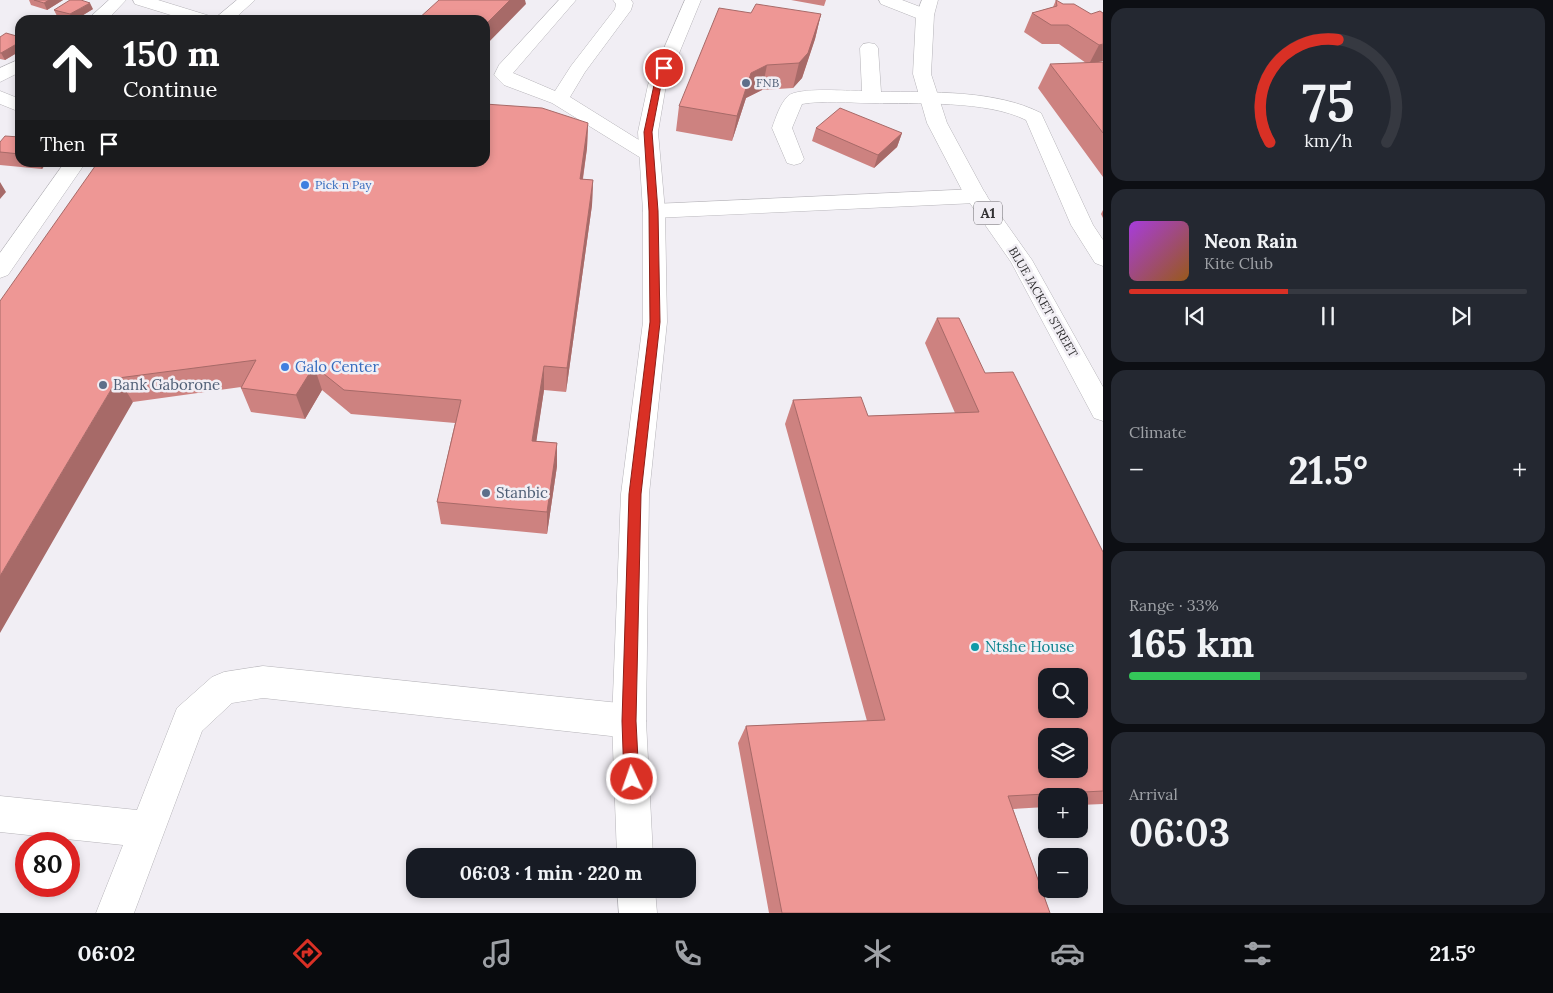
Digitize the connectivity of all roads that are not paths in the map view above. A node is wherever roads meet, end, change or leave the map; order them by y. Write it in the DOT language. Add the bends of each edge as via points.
graph roads {
  1 [pos="118,0"];
  2 [pos="141,0"];
  3 [pos="247,0"];
  4 [pos="568,0"];
  5 [pos="621,0"];
  6 [pos="693,0"];
  7 [pos="887,0"];
  8 [pos="927,7"];
  9 [pos="102,15"];
  10 [pos="188,15"];
  11 [pos="228,15"];
  12 [pos="869,48"];
  13 [pos="15,67"];
  14 [pos="0,76"];
  15 [pos="0,97"];
  16 [pos="559,98"];
  17 [pos="872,98"];
  18 [pos="930,99"];
  19 [pos="15,104"];
  20 [pos="648,154"];
  21 [pos="794,159"];
  22 [pos="72,167"];
  23 [pos="976,196"];
  24 [pos="654,211"];
  25 [pos="1103,258"];
  26 [pos="0,270"];
  27 [pos="1103,411"];
  28 [pos="629,721"];
  29 [pos="0,814"];
  30 [pos="148,829"];
  31 [pos="635,848"];
  32 [pos="637,898"];
  33 [pos="115,913"];
  34 [pos="638,913"];
  1 -- 9 [label="main road"];
  2 -- 10 [label="main road"];
  3 -- 11 [label="main road"];
  4 -- 16 [label="main road" via="505,69 504,75 511,81"];
  5 -- 16 [label="main road" via="625,3 623,10"];
  6 -- 20 [label="main road" via="658,85 648,132"];
  7 -- 8 [label="main road"];
  8 -- 18 [label="main road, BLUE JACKET STREET / A1" via="922,74"];
  12 -- 17 [label="main road"];
  13 -- 14 [label="main road"];
  15 -- 19 [label="main road"];
  16 -- 20 [label="main road"];
  17 -- 18 [label="main road"];
  17 -- 21 [label="main road" via="796,99 782,128"];
  18 -- 23 [label="main road, BLUE JACKET STREET / A1" via="938,123"];
  18 -- 25 [label="main road" via="1006,106 1030,113 1082,225"];
  20 -- 24 [label="main road"];
  22 -- 26 [label="main road"];
  23 -- 24 [label="main road"];
  23 -- 27 [label="main road, BLUE JACKET STREET / A1" via="1021,260"];
  24 -- 28 [label="main road" via="655,322 635,494"];
  28 -- 30 [label="main road" via="264,682 224,688 189,720"];
  28 -- 31 [label="main road"];
  29 -- 30 [label="main road"];
  30 -- 33 [label="main road"];
  32 -- 34 [label="main road"];
}
